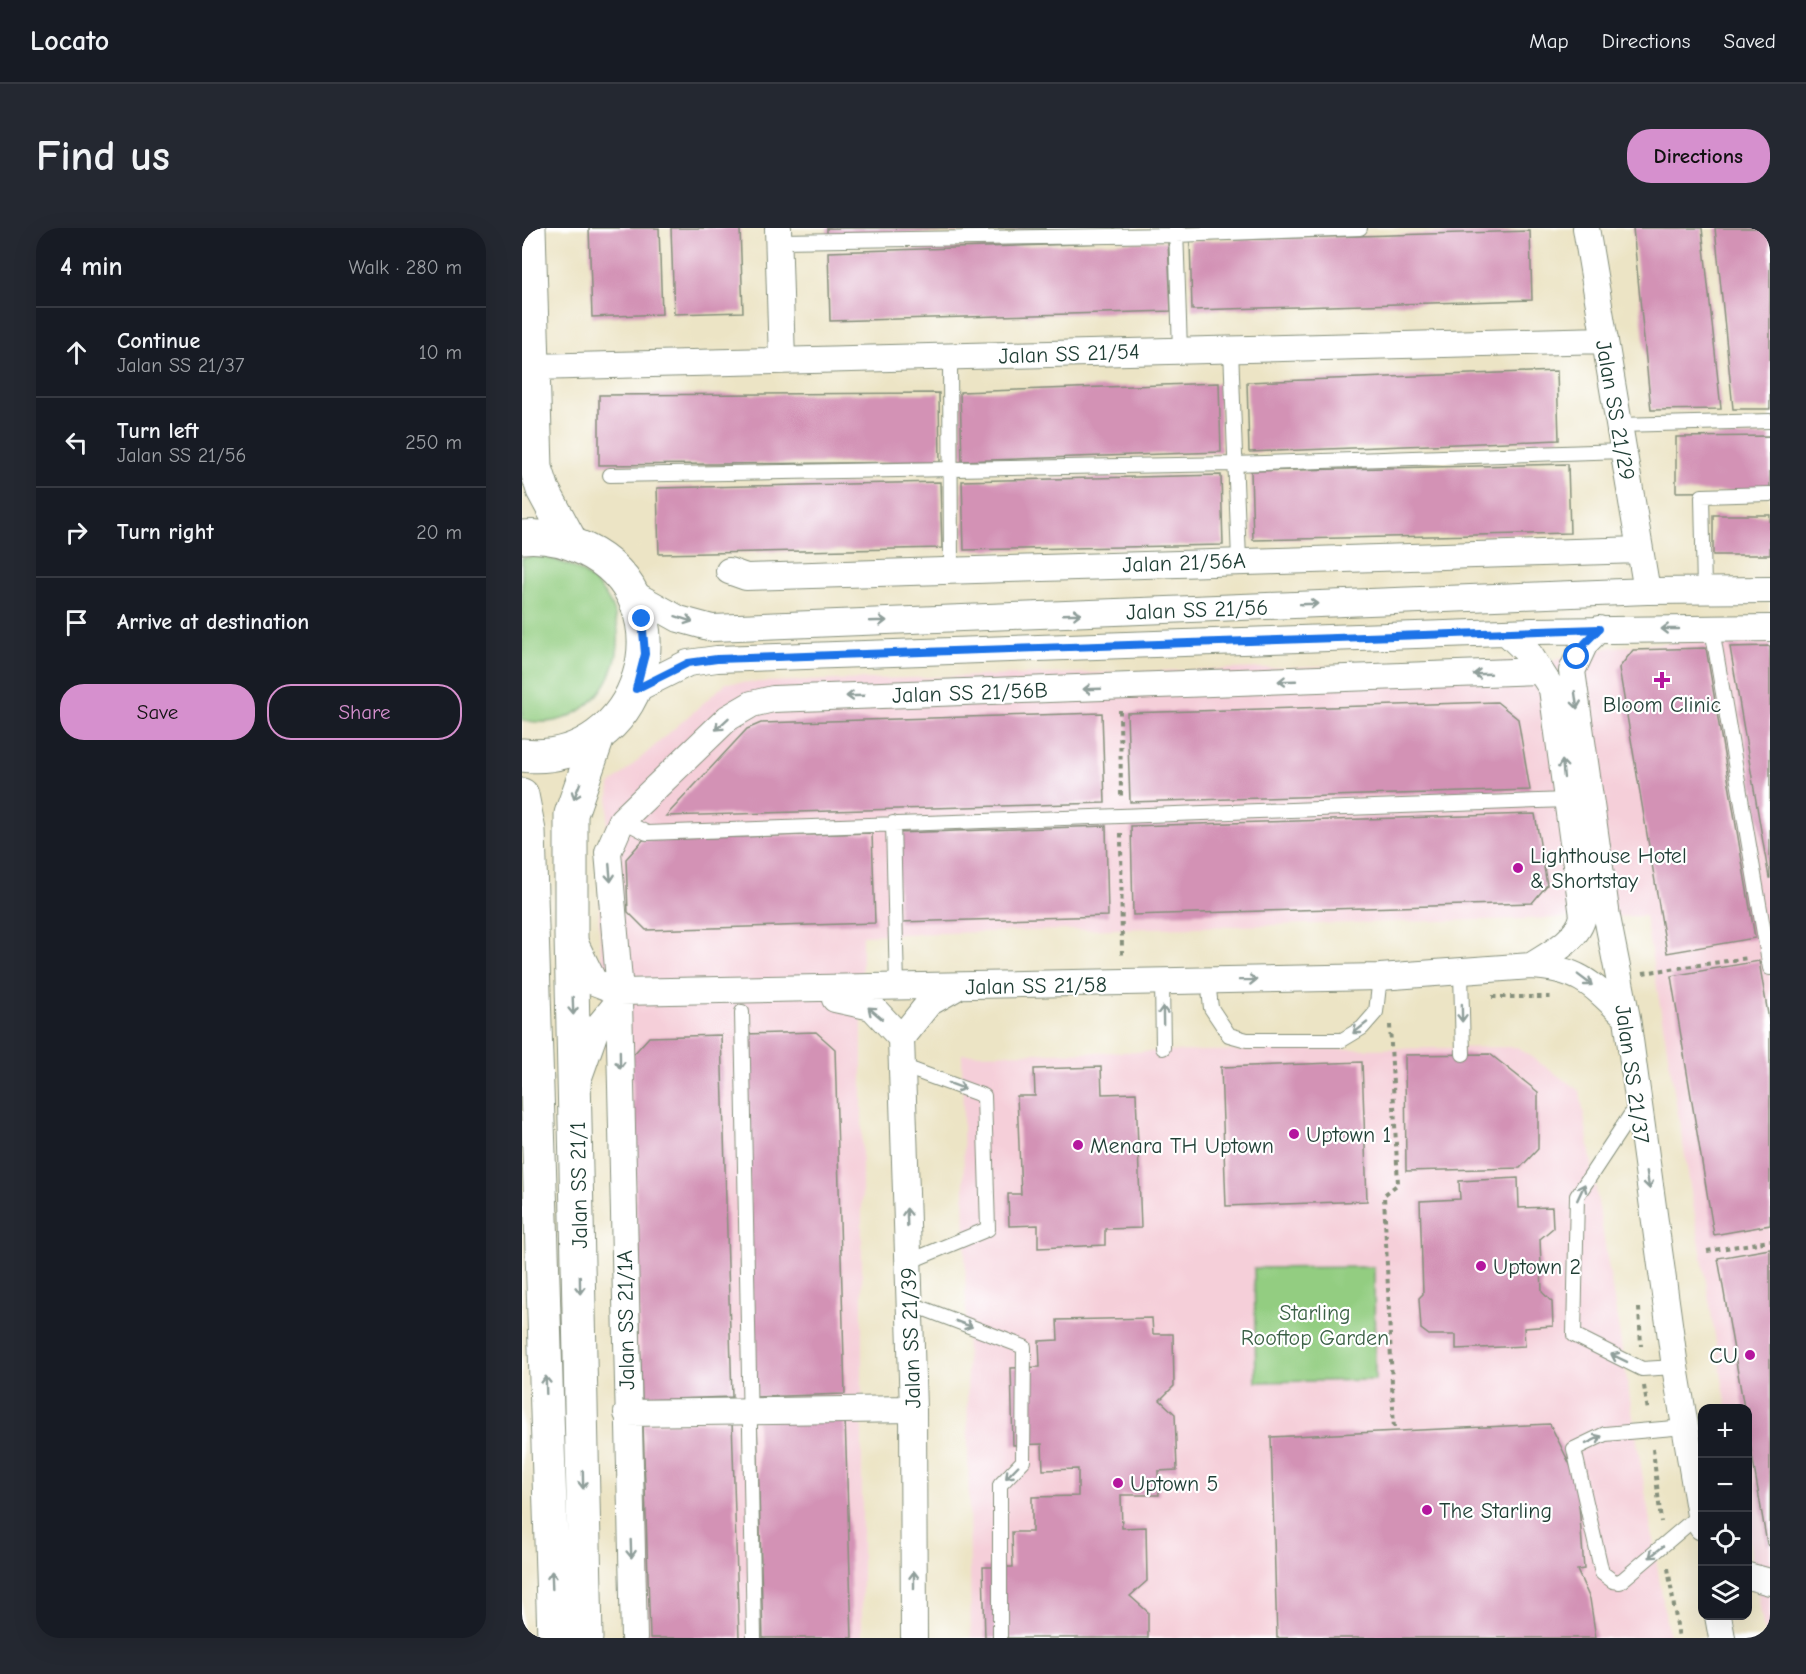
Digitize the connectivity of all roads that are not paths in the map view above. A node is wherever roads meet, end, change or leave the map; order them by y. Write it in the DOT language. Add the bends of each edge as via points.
graph roads {
  1 [pos="529,228"];
  2 [pos="1360,228"];
  3 [pos="1586,228"];
  4 [pos="1176,232"];
  5 [pos="778,235"];
  6 [pos="1605,340"];
  7 [pos="1231,349"];
  8 [pos="1180,350"];
  9 [pos="950,356"];
  10 [pos="782,361"];
  11 [pos="532,367"];
  12 [pos="1770,421"];
  13 [pos="1619,425"];
  14 [pos="1623,451"];
  15 [pos="1234,464"];
  16 [pos="536,468"];
  17 [pos="950,468"];
  18 [pos="610,475"];
  19 [pos="1770,494"];
  20 [pos="522,502"];
  21 [pos="522,537"];
  22 [pos="571,542"];
  23 [pos="1640,550"];
  24 [pos="1239,560"];
  25 [pos="951,569"];
  26 [pos="729,571"];
  27 [pos="1704,590"];
  28 [pos="1770,590"];
  29 [pos="1647,591"];
  30 [pos="632,593"];
  31 [pos="1770,628"];
  32 [pos="1599,629"];
  33 [pos="1712,629"];
  34 [pos="1506,632"];
  35 [pos="1540,671"];
  36 [pos="636,689"];
  37 [pos="598,737"];
  38 [pos="522,755"];
  39 [pos="522,795"];
  40 [pos="1566,800"];
  41 [pos="622,820"];
  42 [pos="893,823"];
  43 [pos="571,935"];
  44 [pos="1769,962"];
  45 [pos="1531,966"];
  46 [pos="1461,972"];
  47 [pos="1380,977"];
  48 [pos="1208,981"];
  49 [pos="1162,982"];
  50 [pos="897,987"];
  51 [pos="959,987"];
  52 [pos="619,997"];
  53 [pos="742,1012"];
  54 [pos="1627,1018"];
  55 [pos="901,1038"];
  56 [pos="1163,1048"];
  57 [pos="1463,1054"];
  58 [pos="902,1066"];
  59 [pos="576,1084"];
  60 [pos="1638,1104"];
  61 [pos="908,1262"];
  62 [pos="909,1303"];
  63 [pos="1675,1367"];
  64 [pos="913,1409"];
  65 [pos="749,1412"];
  66 [pos="627,1413"];
  67 [pos="1685,1427"];
  68 [pos="1699,1512"];
  69 [pos="1698,1523"];
  70 [pos="1752,1577"];
  71 [pos="1770,1582"];
  72 [pos="1719,1620"];
  73 [pos="554,1638"];
  74 [pos="586,1638"];
  75 [pos="634,1638"];
  76 [pos="754,1638"];
  77 [pos="914,1638"];
  78 [pos="1000,1638"];
  79 [pos="1722,1638"];
  1 -- 11 [label="street"];
  2 -- 4 [label="lane"];
  3 -- 6 [label="street, Jalan SS 21/29"];
  4 -- 5 [label="lane"];
  4 -- 8 [label="lane"];
  5 -- 10 [label="street"];
  6 -- 7 [label="street, Jalan SS 21/54"];
  6 -- 13 [label="street, Jalan SS 21/29"];
  7 -- 8 [label="street, Jalan SS 21/54"];
  7 -- 15 [label="lane"];
  8 -- 9 [label="street, Jalan SS 21/54"];
  9 -- 10 [label="street, Jalan SS 21/54"];
  9 -- 17 [label="lane"];
  10 -- 11 [label="street, Jalan SS 21/54"];
  11 -- 16 [label="street"];
  12 -- 13 [label="lane"];
  13 -- 14 [label="street, Jalan SS 21/29"];
  14 -- 15 [label="lane"];
  14 -- 23 [label="street, Jalan SS 21/29"];
  15 -- 17 [label="lane"];
  15 -- 24 [label="lane"];
  16 -- 20 [label="street"];
  16 -- 22 [label="street" via="543,490"];
  17 -- 18 [label="lane"];
  17 -- 25 [label="lane"];
  19 -- 27 [label="lane" via="1702,496"];
  21 -- 22 [label="street"];
  22 -- 30 [label="street" via="616,571"];
  23 -- 24 [label="street, Jalan 21/56A"];
  23 -- 29 [label="street, Jalan SS 21/29"];
  24 -- 25 [label="street, Jalan 21/56A"];
  25 -- 26 [label="street, Jalan 21/56A" via="746,577"];
  27 -- 28 [label="street, Jalan SS 21/56"];
  27 -- 29 [label="street, Jalan SS 21/56"];
  30 -- 29 [label="street, Jalan SS 21/56, one-way" via="679,619 712,628"];
  30 -- 36 [label="street" via="642,619 645,654"];
  31 -- 33 [label="street, Jalan SS 21/56"];
  33 -- 32 [label="street, Jalan SS 21/56, one-way"];
  32 -- 34 [label="street, Jalan SS 21/56"];
  32 -- 54 [label="street, Jalan SS 21/37, one-way" via="1585,643 1572,671"];
  33 -- 44 [label="lane"];
  34 -- 35 [label="street"];
  34 -- 36 [label="street, Jalan SS 21/56" via="717,659 688,663"];
  40 -- 35 [label="street, one-way" via="1557,712 1552,689"];
  35 -- 41 [label="street, Jalan SS 21/56B, one-way" via="773,699 752,704 728,718"];
  36 -- 37 [label="street" via="620,715"];
  37 -- 38 [label="street" via="571,752"];
  37 -- 43 [label="street, Jalan SS 21/1, one-way" via="571,814"];
  73 -- 39 [label="street, Jalan SS 21/1, one-way" via="529,831"];
  40 -- 42 [label="lane"];
  40 -- 45 [label="street, Jalan SS 21/58" via="1583,916 1581,927"];
  41 -- 42 [label="lane" via="647,833"];
  41 -- 52 [label="street, Jalan SS 21/56B, one-way" via="608,852"];
  42 -- 50 [label="lane"];
  43 -- 52 [label="street, Jalan SS 21/58" via="594,982"];
  43 -- 59 [label="street, Jalan SS 21/1, one-way"];
  45 -- 46 [label="street, Jalan SS 21/58"];
  45 -- 54 [label="street, Jalan SS 21/58, one-way" via="1579,975"];
  46 -- 47 [label="street, Jalan SS 21/58"];
  46 -- 57 [label="lane, one-way"];
  48 -- 47 [label="street, Jalan SS 21/58, one-way"];
  47 -- 48 [label="lane, one-way" via="1383,1003 1362,1028 1342,1040 1247,1040 1229,1035 1211,1008"];
  48 -- 49 [label="street, Jalan SS 21/58"];
  49 -- 51 [label="street, Jalan SS 21/58"];
  56 -- 49 [label="lane, one-way"];
  50 -- 51 [label="street, Jalan SS 21/58"];
  50 -- 52 [label="street, Jalan SS 21/58"];
  51 -- 55 [label="street" via="929,1002"];
  55 -- 52 [label="street, Jalan SS 21/58, one-way" via="872,1007 842,999"];
  52 -- 59 [label="street" via="596,1029"];
  52 -- 66 [label="street, Jalan SS 21/1A, one-way"];
  53 -- 65 [label="lane"];
  54 -- 60 [label="street, Jalan SS 21/37"];
  55 -- 58 [label="street, Jalan SS 21/39"];
  61 -- 58 [label="street, Jalan SS 21/39, one-way"];
  58 -- 61 [label="lane, one-way" via="984,1096 988,1229"];
  59 -- 74 [label="street, Jalan SS 21/1, one-way"];
  60 -- 63 [label="street, Jalan SS 21/37, one-way"];
  63 -- 60 [label="lane, one-way" via="1642,1369 1574,1335 1577,1196"];
  61 -- 62 [label="street, Jalan SS 21/39"];
  62 -- 64 [label="street, Jalan SS 21/39"];
  62 -- 78 [label="lane, one-way" via="1024,1347 1023,1461 1000,1485"];
  63 -- 67 [label="street, Jalan SS 21/37"];
  64 -- 65 [label="street"];
  77 -- 64 [label="street, Jalan SS 21/39, one-way"];
  65 -- 66 [label="street"];
  65 -- 76 [label="lane"];
  66 -- 75 [label="street, Jalan SS 21/1A, one-way"];
  67 -- 68 [label="street, Jalan SS 21/37"];
  69 -- 67 [label="lane, one-way" via="1620,1582 1613,1581 1602,1573 1574,1449 1605,1434"];
  70 -- 71 [label="street"];
  72 -- 79 [label="street"];
}
